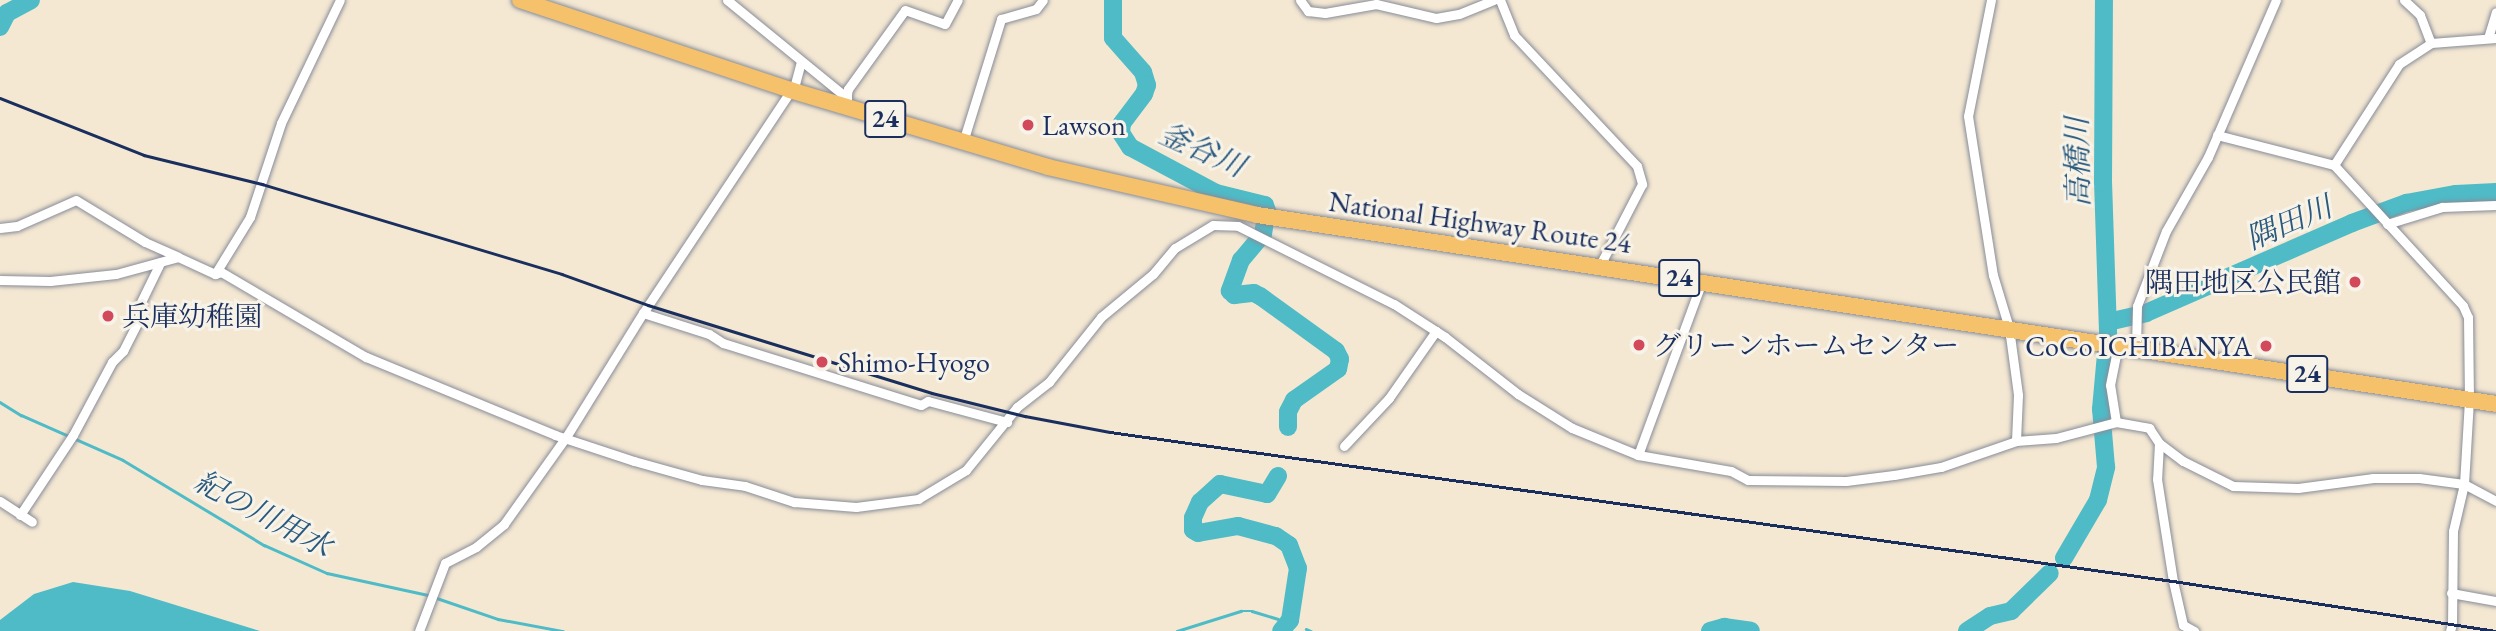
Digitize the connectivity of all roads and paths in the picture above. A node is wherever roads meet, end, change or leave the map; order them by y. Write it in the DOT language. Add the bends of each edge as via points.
graph roads {
  1 [pos="340,0"];
  2 [pos="520,0"];
  3 [pos="727,0"];
  4 [pos="958,0"];
  5 [pos="1043,0"];
  6 [pos="1300,0"];
  7 [pos="1493,0"];
  8 [pos="1500,0"];
  9 [pos="1991,0"];
  10 [pos="2276,0"];
  11 [pos="2404,0"];
  12 [pos="2496,12"];
  13 [pos="2492,38"];
  14 [pos="2431,43"];
  15 [pos="801,62"];
  16 [pos="790,90"];
  17 [pos="846,103"];
  18 [pos="2217,135"];
  19 [pos="963,142"];
  20 [pos="2334,165"];
  21 [pos="2496,205"];
  22 [pos="2384,222"];
  23 [pos="0,228"];
  24 [pos="178,257"];
  25 [pos="160,263"];
  26 [pos="1599,267"];
  27 [pos="215,274"];
  28 [pos="0,280"];
  29 [pos="1702,281"];
  30 [pos="643,313"];
  31 [pos="2009,328"];
  32 [pos="1436,331"];
  33 [pos="2118,345"];
  34 [pos="2136,347"];
  35 [pos="2469,400"];
  36 [pos="2496,404"];
  37 [pos="1007,422"];
  38 [pos="2116,422"];
  39 [pos="566,438"];
  40 [pos="2016,441"];
  41 [pos="2160,443"];
  42 [pos="1344,446"];
  43 [pos="1638,455"];
  44 [pos="2464,484"];
  45 [pos="0,501"];
  46 [pos="2496,501"];
  47 [pos="20,514"];
  48 [pos="32,522"];
  49 [pos="2451,593"];
  50 [pos="2496,601"];
  51 [pos="419,631"];
  52 [pos="2193,631"];
  53 [pos="2449,631"];
  1 -- 27 [label="street" via="281,123 250,217"];
  2 -- 16 [label="highway, National Highway Route 24 / 24"];
  3 -- 15 [label="street"];
  4 -- 17 [label="street" via="945,24 905,10 848,89"];
  5 -- 19 [label="street" via="1036,9 1001,19"];
  6 -- 7 [label="street" via="1308,11 1325,13 1376,4 1436,18"];
  8 -- 26 [label="street" via="1514,35 1637,166 1642,184"];
  9 -- 31 [label="street" via="1968,116 1993,275"];
  10 -- 18 [label="street"];
  11 -- 14 [label="street" via="2420,15"];
  12 -- 13 [label="street"];
  13 -- 14 [label="street"];
  14 -- 20 [label="street" via="2399,64"];
  15 -- 16 [label="street"];
  15 -- 17 [label="street"];
  16 -- 17 [label="highway, National Highway Route 24 / 24"];
  16 -- 30 [label="street"];
  17 -- 19 [label="highway, National Highway Route 24 / 24"];
  18 -- 20 [label="street"];
  18 -- 34 [label="street" via="2166,231 2137,306"];
  19 -- 26 [label="highway, National Highway Route 24 / 24" via="1109,183 1265,217"];
  20 -- 22 [label="street"];
  21 -- 22 [label="street" via="2442,206"];
  22 -- 35 [label="street" via="2463,306 2468,317"];
  23 -- 24 [label="street" via="17,226 76,200"];
  24 -- 25 [label="street"];
  24 -- 27 [label="street"];
  25 -- 28 [label="street" via="116,275"];
  25 -- 47 [label="street" via="123,351"];
  26 -- 29 [label="highway, National Highway Route 24 / 24"];
  27 -- 39 [label="street" via="221,272 366,357"];
  29 -- 31 [label="highway, National Highway Route 24 / 24"];
  29 -- 43 [label="street"];
  30 -- 37 [label="street" via="921,405 928,401"];
  30 -- 39 [label="street"];
  31 -- 33 [label="highway, National Highway Route 24 / 24"];
  31 -- 40 [label="street" via="2018,396"];
  32 -- 37 [label="street" via="1394,304 1238,226 1213,225 1175,248 1153,274 1101,317 1049,382 1017,407"];
  32 -- 42 [label="street" via="1389,398"];
  32 -- 43 [label="street" via="1553,417"];
  33 -- 34 [label="highway, National Highway Route 24 / 24"];
  33 -- 38 [label="street" via="2110,385"];
  34 -- 35 [label="highway, National Highway Route 24 / 24"];
  35 -- 36 [label="highway, National Highway Route 24 / 24"];
  35 -- 44 [label="street"];
  37 -- 39 [label="street" via="975,462 918,499 856,507 794,502 634,461"];
  38 -- 40 [label="street" via="2056,438"];
  38 -- 41 [label="street" via="2149,428"];
  39 -- 51 [label="street" via="504,524 477,547 445,563"];
  40 -- 43 [label="street" via="1941,467 1846,481 1748,480 1731,471"];
  41 -- 44 [label="street" via="2182,461 2233,486 2298,488 2372,478"];
  41 -- 52 [label="street" via="2157,479 2173,581 2183,625"];
  44 -- 46 [label="street"];
  44 -- 49 [label="street" via="2453,531"];
  45 -- 47 [label="street"];
  47 -- 48 [label="street"];
  49 -- 50 [label="street"];
  49 -- 53 [label="street"];
}
